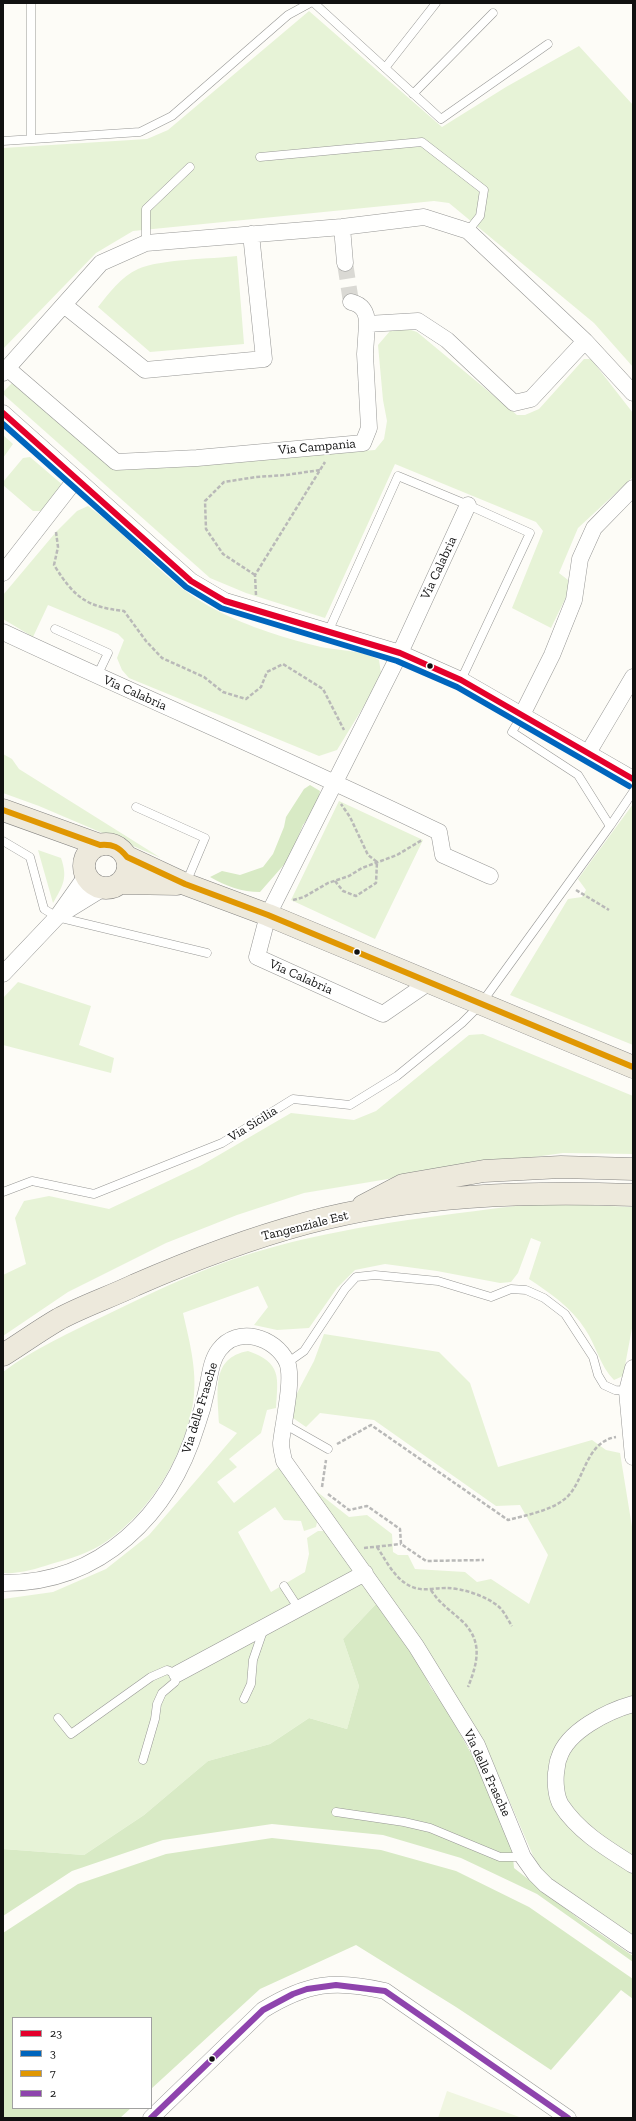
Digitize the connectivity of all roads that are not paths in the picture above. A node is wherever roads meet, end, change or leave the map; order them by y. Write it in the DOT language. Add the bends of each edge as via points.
graph roads {
  1 [pos="31,3"];
  2 [pos="310,3"];
  3 [pos="314,3"];
  4 [pos="436,3"];
  5 [pos="493,13"];
  6 [pos="548,44"];
  7 [pos="385,68"];
  8 [pos="414,94"];
  9 [pos="31,139"];
  10 [pos="3,141"];
  11 [pos="260,157"];
  12 [pos="190,167"];
  13 [pos="342,227"];
  14 [pos="468,231"];
  15 [pos="250,234"];
  16 [pos="146,243"];
  17 [pos="345,263"];
  18 [pos="351,302"];
  19 [pos="64,305"];
  20 [pos="367,324"];
  21 [pos="586,341"];
  22 [pos="5,371"];
  23 [pos="633,393"];
  24 [pos="3,413"];
  25 [pos="76,479"];
  26 [pos="633,488"];
  27 [pos="468,504"];
  28 [pos="3,573"];
  29 [pos="55,629"];
  30 [pos="3,632"];
  31 [pos="328,632"];
  32 [pos="400,653"];
  33 [pos="97,676"];
  34 [pos="633,677"];
  35 [pos="461,680"];
  36 [pos="522,715"];
  37 [pos="588,753"];
  38 [pos="633,779"];
  39 [pos="332,786"];
  40 [pos="633,792"];
  41 [pos="136,807"];
  42 [pos="3,810"];
  43 [pos="34,822"];
  44 [pos="610,826"];
  45 [pos="3,841"];
  46 [pos="100,845"];
  47 [pos="127,857"];
  48 [pos="490,876"];
  49 [pos="99,877"];
  50 [pos="185,884"];
  51 [pos="273,906"];
  52 [pos="56,917"];
  53 [pos="207,954"];
  54 [pos="3,974"];
  55 [pos="428,983"];
  56 [pos="480,1005"];
  57 [pos="633,1067"];
  58 [pos="633,1169"];
  59 [pos="3,1192"];
  60 [pos="633,1195"];
  61 [pos="349,1214"];
  62 [pos="3,1355"];
  63 [pos="287,1363"];
  64 [pos="631,1380"];
  65 [pos="284,1424"];
  66 [pos="328,1449"];
  67 [pos="633,1457"];
  68 [pos="366,1573"];
  69 [pos="3,1583"];
  70 [pos="284,1586"];
  71 [pos="298,1609"];
  72 [pos="264,1627"];
  73 [pos="177,1674"];
  74 [pos="244,1698"];
  75 [pos="633,1704"];
  76 [pos="58,1718"];
  77 [pos="143,1760"];
  78 [pos="336,1812"];
  79 [pos="523,1857"];
  80 [pos="633,1865"];
  81 [pos="633,1945"];
  82 [pos="151,2118"];
  83 [pos="568,2118"];
  1 -- 9 [label="lane"];
  2 -- 9 [label="lane" via="288,15 172,116 140,132"];
  3 -- 7 [label="lane"];
  4 -- 7 [label="lane"];
  5 -- 8 [label="lane"];
  6 -- 8 [label="lane" via="441,119"];
  7 -- 8 [label="lane"];
  9 -- 10 [label="lane"];
  11 -- 14 [label="lane" via="422,142 484,190 480,216"];
  12 -- 16 [label="lane" via="146,209"];
  13 -- 14 [label="street, Via Campania" via="424,217"];
  13 -- 15 [label="street, Via Campania"];
  13 -- 17 [label="street"];
  14 -- 21 [label="street, Via Campania"];
  15 -- 16 [label="street, Via Campania"];
  15 -- 19 [label="street" via="264,359 145,370"];
  16 -- 19 [label="street, Via Campania" via="101,263"];
  18 -- 20 [label="street" via="359,304 367,314"];
  19 -- 22 [label="street, Via Campania"];
  20 -- 21 [label="street" via="418,321 447,340 514,403 531,399"];
  20 -- 22 [label="street, Via Campania" via="365,354 369,428 364,443 197,458 116,462"];
  21 -- 23 [label="street, Via Campania"];
  24 -- 25 [label="street"];
  25 -- 28 [label="street"];
  25 -- 31 [label="street" via="191,581 225,601"];
  26 -- 36 [label="street" via="594,528 580,558 574,600 552,655"];
  27 -- 31 [label="lane" via="398,476"];
  27 -- 32 [label="street, Via Calabria"];
  27 -- 35 [label="lane" via="530,533"];
  29 -- 33 [label="lane" via="108,652"];
  30 -- 33 [label="street, Via Calabria"];
  31 -- 32 [label="street"];
  32 -- 35 [label="street"];
  32 -- 39 [label="street, Via Calabria"];
  33 -- 39 [label="street, Via Calabria"];
  34 -- 37 [label="street"];
  35 -- 36 [label="street"];
  36 -- 37 [label="street"];
  36 -- 44 [label="lane" via="512,732 578,775"];
  37 -- 38 [label="street"];
  39 -- 48 [label="street, Via Calabria" via="439,832 443,855"];
  39 -- 51 [label="street, Via Calabria"];
  40 -- 44 [label="lane, Via Sicilia"];
  41 -- 50 [label="lane" via="205,838"];
  42 -- 43 [label="main road"];
  43 -- 46 [label="main road"];
  43 -- 49 [label="main road"];
  44 -- 56 [label="lane, Via Sicilia"];
  45 -- 52 [label="lane" via="30,857 44,909"];
  46 -- 47 [label="main road" via="110,844 120,849"];
  46 -- 49 [label="main road" via="88,854"];
  47 -- 49 [label="main road" via="127,875"];
  47 -- 50 [label="main road"];
  49 -- 50 [label="main road"];
  49 -- 52 [label="street"];
  50 -- 51 [label="main road"];
  51 -- 55 [label="main road"];
  51 -- 55 [label="street, Via Calabria" via="257,957 383,1014"];
  52 -- 53 [label="lane"];
  52 -- 54 [label="street"];
  55 -- 56 [label="main road"];
  56 -- 57 [label="main road"];
  56 -- 59 [label="lane, Via Sicilia" via="397,1076 350,1105 293,1099 222,1143 94,1194 32,1181"];
  58 -- 61 [label="main road" via="561,1167 484,1171 403,1185"];
  60 -- 61 [label="main road, Tangenziale Est" via="559,1192 404,1205"];
  61 -- 62 [label="main road, Tangenziale Est" via="257,1238 163,1273 60,1319"];
  63 -- 64 [label="lane" via="304,1351 345,1289 356,1277 375,1276 438,1282 491,1297 511,1289 526,1290 544,1298 565,1314 593,1357 604,1385 615,1390"];
  63 -- 65 [label="street, Via delle Frasche" via="289,1384"];
  63 -- 69 [label="street, Via delle Frasche" via="278,1348 260,1338 245,1336 220,1349 211,1366 199,1419 182,1467 162,1500 138,1529 84,1565 46,1579"];
  64 -- 67 [label="street"];
  65 -- 66 [label="lane"];
  65 -- 68 [label="street, Via delle Frasche" via="281,1445 284,1461"];
  68 -- 71 [label="street"];
  68 -- 79 [label="street, Via delle Frasche" via="416,1646 477,1745"];
  70 -- 71 [label="lane"];
  71 -- 72 [label="street"];
  72 -- 73 [label="street"];
  72 -- 74 [label="lane" via="252,1660 251,1684"];
  73 -- 76 [label="lane" via="167,1670 151,1678 72,1734"];
  73 -- 77 [label="lane" via="175,1682 162,1693 157,1704"];
  75 -- 80 [label="street" via="591,1723 571,1739 559,1757 555,1781 560,1804 578,1827"];
  78 -- 79 [label="lane" via="430,1828 500,1857"];
  79 -- 81 [label="street, Via delle Frasche" via="546,1885"];
  82 -- 83 [label="street" via="263,2010 308,1988 336,1984 360,1985 384,1991"];
}
